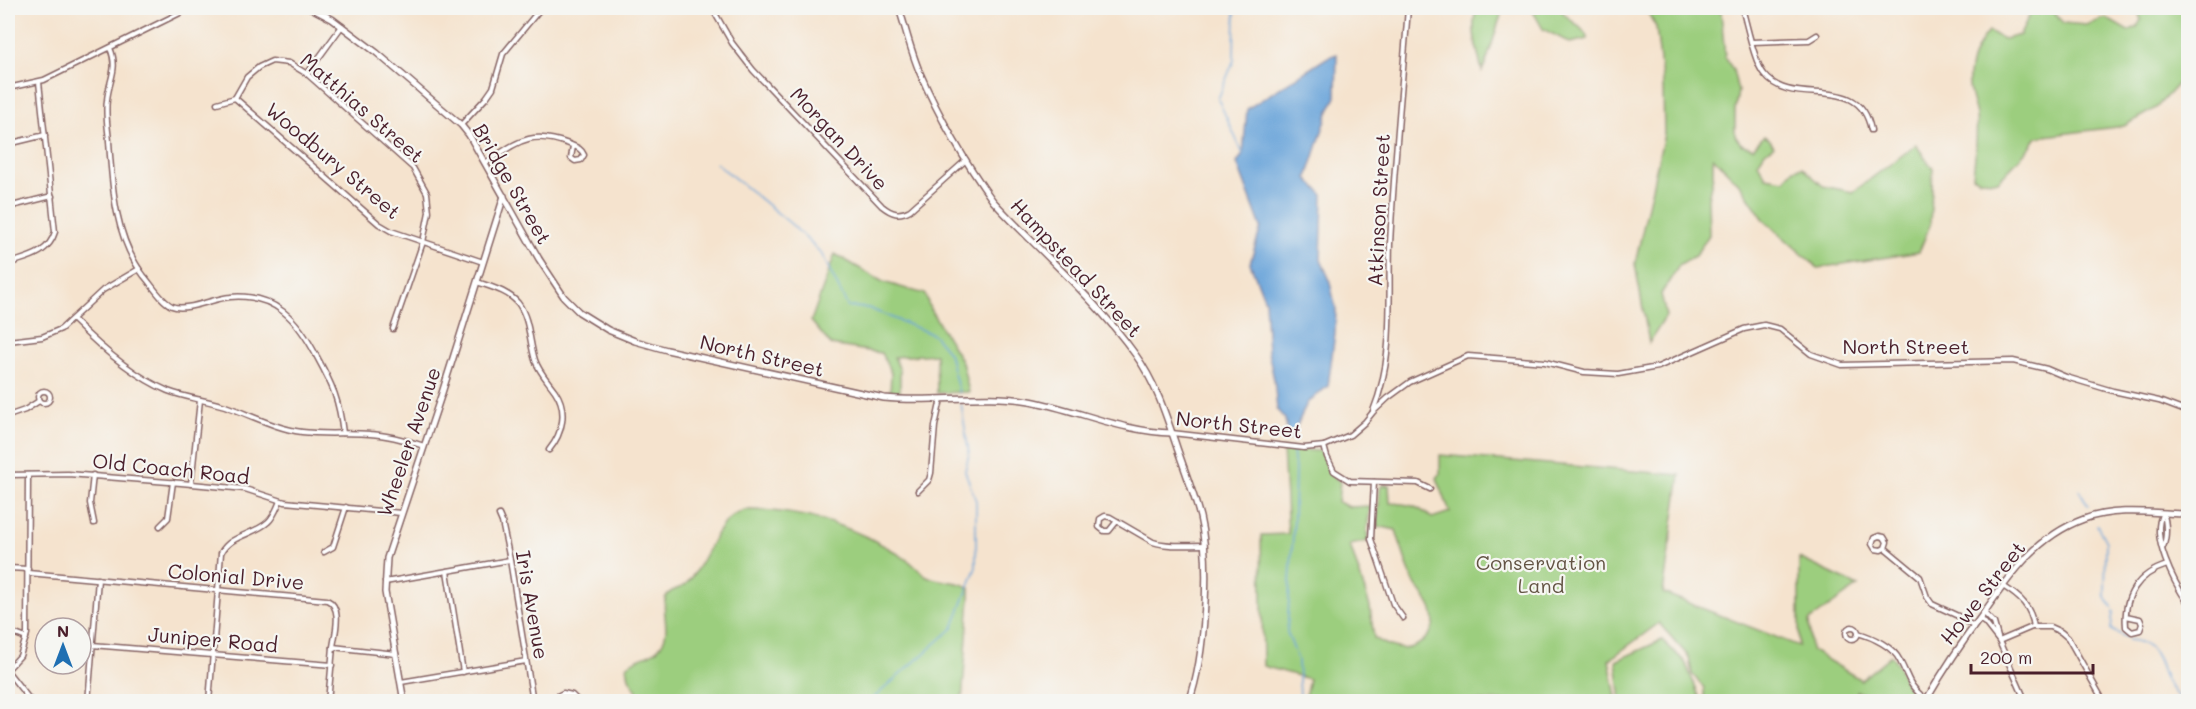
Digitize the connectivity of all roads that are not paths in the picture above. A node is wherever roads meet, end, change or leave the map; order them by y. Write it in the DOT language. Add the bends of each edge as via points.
graph roads {
  1 [pos="189,8"];
  2 [pos="310,8"];
  3 [pos="541,8"];
  4 [pos="712,8"];
  5 [pos="899,8"];
  6 [pos="1408,8"];
  7 [pos="1742,8"];
  8 [pos="342,26"];
  9 [pos="1818,35"];
  10 [pos="1752,42"];
  11 [pos="110,48"];
  12 [pos="307,74"];
  13 [pos="39,82"];
  14 [pos="8,88"];
  15 [pos="235,98"];
  16 [pos="217,103"];
  17 [pos="461,125"];
  18 [pos="1871,130"];
  19 [pos="45,135"];
  20 [pos="8,144"];
  21 [pos="573,146"];
  22 [pos="966,160"];
  23 [pos="485,163"];
  24 [pos="52,196"];
  25 [pos="504,196"];
  26 [pos="8,207"];
  27 [pos="423,242"];
  28 [pos="483,262"];
  29 [pos="8,264"];
  30 [pos="139,269"];
  31 [pos="477,282"];
  32 [pos="73,320"];
  33 [pos="393,329"];
  34 [pos="623,337"];
  35 [pos="8,341"];
  36 [pos="941,399"];
  37 [pos="200,400"];
  38 [pos="39,401"];
  39 [pos="1373,412"];
  40 [pos="2188,412"];
  41 [pos="8,416"];
  42 [pos="344,433"];
  43 [pos="1172,433"];
  44 [pos="423,446"];
  45 [pos="1324,446"];
  46 [pos="549,450"];
  47 [pos="8,475"];
  48 [pos="28,475"];
  49 [pos="93,475"];
  50 [pos="172,482"];
  51 [pos="1374,482"];
  52 [pos="191,484"];
  53 [pos="1430,489"];
  54 [pos="918,491"];
  55 [pos="280,501"];
  56 [pos="346,507"];
  57 [pos="401,513"];
  58 [pos="2163,513"];
  59 [pos="2188,514"];
  60 [pos="499,515"];
  61 [pos="1117,521"];
  62 [pos="94,524"];
  63 [pos="160,526"];
  64 [pos="1204,545"];
  65 [pos="1885,548"];
  66 [pos="324,552"];
  67 [pos="510,561"];
  68 [pos="2167,565"];
  69 [pos="8,567"];
  70 [pos="28,571"];
  71 [pos="447,571"];
  72 [pos="98,579"];
  73 [pos="384,582"];
  74 [pos="2003,586"];
  75 [pos="218,590"];
  76 [pos="2188,603"];
  77 [pos="1984,613"];
  78 [pos="2126,616"];
  79 [pos="1402,618"];
  80 [pos="1979,619"];
  81 [pos="1973,626"];
  82 [pos="2034,627"];
  83 [pos="8,631"];
  84 [pos="1858,633"];
  85 [pos="93,634"];
  86 [pos="26,638"];
  87 [pos="1999,641"];
  88 [pos="93,645"];
  89 [pos="333,647"];
  90 [pos="396,654"];
  91 [pos="212,655"];
  92 [pos="526,661"];
  93 [pos="332,665"];
  94 [pos="8,670"];
  95 [pos="463,672"];
  96 [pos="90,676"];
  97 [pos="401,682"];
  98 [pos="30,700"];
  99 [pos="1926,701"];
  100 [pos="88,702"];
  101 [pos="209,702"];
  102 [pos="328,702"];
  103 [pos="404,702"];
  104 [pos="533,702"];
  105 [pos="546,702"];
  106 [pos="579,702"];
  107 [pos="1188,702"];
  108 [pos="2026,702"];
  109 [pos="2104,702"];
  1 -- 11 [label="street"];
  2 -- 8 [label="street, Bridge Street"];
  3 -- 17 [label="street" via="504,54 493,88"];
  4 -- 22 [label="street, Morgan Drive" via="753,70 891,213 910,210"];
  5 -- 22 [label="street, Hampstead Street" via="920,72"];
  6 -- 39 [label="street, Atkinson Street" via="1394,190 1389,348"];
  7 -- 10 [label="street"];
  8 -- 12 [label="street"];
  8 -- 17 [label="street, Bridge Street"];
  9 -- 10 [label="street" via="1809,40"];
  10 -- 18 [label="street" via="1760,70 1769,80 1791,92 1832,93 1848,98 1864,111"];
  11 -- 13 [label="street"];
  11 -- 30 [label="street" via="114,66 106,109 113,195 125,240"];
  12 -- 15 [label="street, Matthias Street" via="286,62 267,62 247,77"];
  12 -- 27 [label="street, Matthias Street" via="413,168 429,202"];
  13 -- 14 [label="street"];
  13 -- 19 [label="street"];
  15 -- 16 [label="street"];
  15 -- 27 [label="street, Woodbury Street" via="379,224"];
  17 -- 23 [label="street, Bridge Street"];
  19 -- 20 [label="street"];
  19 -- 24 [label="street"];
  21 -- 23 [label="street" via="549,137 536,137 518,142"];
  22 -- 43 [label="street, Hampstead Street" via="993,201 1101,311 1136,356 1161,399"];
  23 -- 25 [label="street, Bridge Street"];
  24 -- 26 [label="street"];
  24 -- 29 [label="street" via="55,227 49,244 36,255"];
  25 -- 28 [label="street, Wheeler Avenue"];
  25 -- 34 [label="street, Bridge Street" via="564,297 586,318"];
  27 -- 28 [label="street, Woodbury Street"];
  27 -- 33 [label="street, Matthias Street"];
  28 -- 31 [label="street, Wheeler Avenue"];
  30 -- 32 [label="street" via="103,290"];
  30 -- 42 [label="street" via="172,306 188,307 229,297 251,298 273,305 292,318 307,336 334,389"];
  31 -- 44 [label="street, Wheeler Avenue"];
  31 -- 46 [label="street" via="510,296 524,314 535,361 562,407 561,427"];
  32 -- 35 [label="street" via="49,335"];
  32 -- 37 [label="street" via="147,379 167,391"];
  34 -- 36 [label="street, North Street" via="875,397"];
  36 -- 43 [label="street, North Street" via="1028,401 1122,426"];
  36 -- 54 [label="street" via="931,473"];
  37 -- 42 [label="street" via="280,428"];
  37 -- 52 [label="street"];
  38 -- 41 [label="street"];
  39 -- 40 [label="street, North Street" via="1410,382 1468,356 1545,362 1584,372 1618,374 1658,367 1744,329 1764,325 1780,329 1811,354 1842,364 2028,363"];
  39 -- 45 [label="street, North Street" via="1354,432"];
  42 -- 44 [label="street" via="388,436"];
  43 -- 45 [label="street, North Street" via="1304,448"];
  43 -- 64 [label="street, Hampstead Street" via="1200,518"];
  44 -- 57 [label="street, Wheeler Avenue"];
  45 -- 51 [label="street" via="1329,464 1340,477"];
  47 -- 48 [label="street, Old Coach Road"];
  48 -- 49 [label="street, Old Coach Road"];
  48 -- 70 [label="street"];
  49 -- 50 [label="street, Old Coach Road"];
  49 -- 62 [label="street" via="90,508"];
  50 -- 52 [label="street, Old Coach Road"];
  50 -- 63 [label="street" via="168,518"];
  51 -- 53 [label="street" via="1418,483"];
  51 -- 79 [label="street" via="1371,539 1393,604"];
  52 -- 55 [label="street, Old Coach Road" via="244,489"];
  55 -- 56 [label="street, Old Coach Road"];
  55 -- 75 [label="street" via="267,524 223,548"];
  56 -- 57 [label="street, Old Coach Road"];
  56 -- 66 [label="street" via="334,545"];
  57 -- 73 [label="street, Wheeler Avenue"];
  58 -- 59 [label="street, Howe Street"];
  58 -- 68 [label="street"];
  58 -- 74 [label="street, Howe Street" via="2109,513 2068,526 2038,546"];
  60 -- 67 [label="street, Iris Avenue"];
  61 -- 61 [label="street" via="1108,531 1098,525 1105,516"];
  61 -- 64 [label="street" via="1153,542"];
  64 -- 107 [label="street, Hampstead Street" via="1204,612"];
  65 -- 65 [label="street" via="1875,549 1874,538 1884,537"];
  65 -- 81 [label="street" via="1920,577 1932,604"];
  67 -- 71 [label="street"];
  67 -- 92 [label="street, Iris Avenue"];
  68 -- 76 [label="street"];
  68 -- 78 [label="street" via="2138,582 2129,598"];
  69 -- 70 [label="street, Colonial Drive"];
  70 -- 72 [label="street, Colonial Drive"];
  70 -- 86 [label="street"];
  71 -- 73 [label="street"];
  71 -- 95 [label="street"];
  72 -- 75 [label="street, Colonial Drive"];
  72 -- 85 [label="street"];
  73 -- 90 [label="street, Wheeler Avenue"];
  74 -- 77 [label="street, Howe Street"];
  74 -- 82 [label="street" via="2029,608"];
  75 -- 89 [label="street, Colonial Drive" via="330,601 336,609"];
  75 -- 91 [label="street"];
  77 -- 80 [label="street, Howe Street"];
  77 -- 87 [label="street" via="1994,623"];
  78 -- 78 [label="street" via="2140,619 2139,631 2128,630"];
  80 -- 81 [label="street, Howe Street"];
  80 -- 87 [label="street"];
  81 -- 99 [label="street, Howe Street"];
  82 -- 87 [label="street"];
  82 -- 109 [label="street" via="2050,627 2068,638"];
  83 -- 86 [label="street"];
  84 -- 99 [label="street" via="1900,659 1909,684"];
  86 -- 94 [label="street" via="20,656"];
  87 -- 108 [label="street"];
  88 -- 91 [label="street, Juniper Road"];
  89 -- 90 [label="street"];
  89 -- 93 [label="street, Colonial Drive"];
  90 -- 97 [label="street, Wheeler Avenue"];
  91 -- 93 [label="street, Juniper Road"];
  91 -- 101 [label="street"];
  92 -- 95 [label="street"];
  92 -- 104 [label="street, Iris Avenue"];
  93 -- 102 [label="street, Colonial Drive"];
  94 -- 98 [label="street"];
  95 -- 97 [label="street"];
  96 -- 100 [label="street"];
  97 -- 103 [label="street, Wheeler Avenue"];
  105 -- 106 [label="street" via="563,693"];
}
